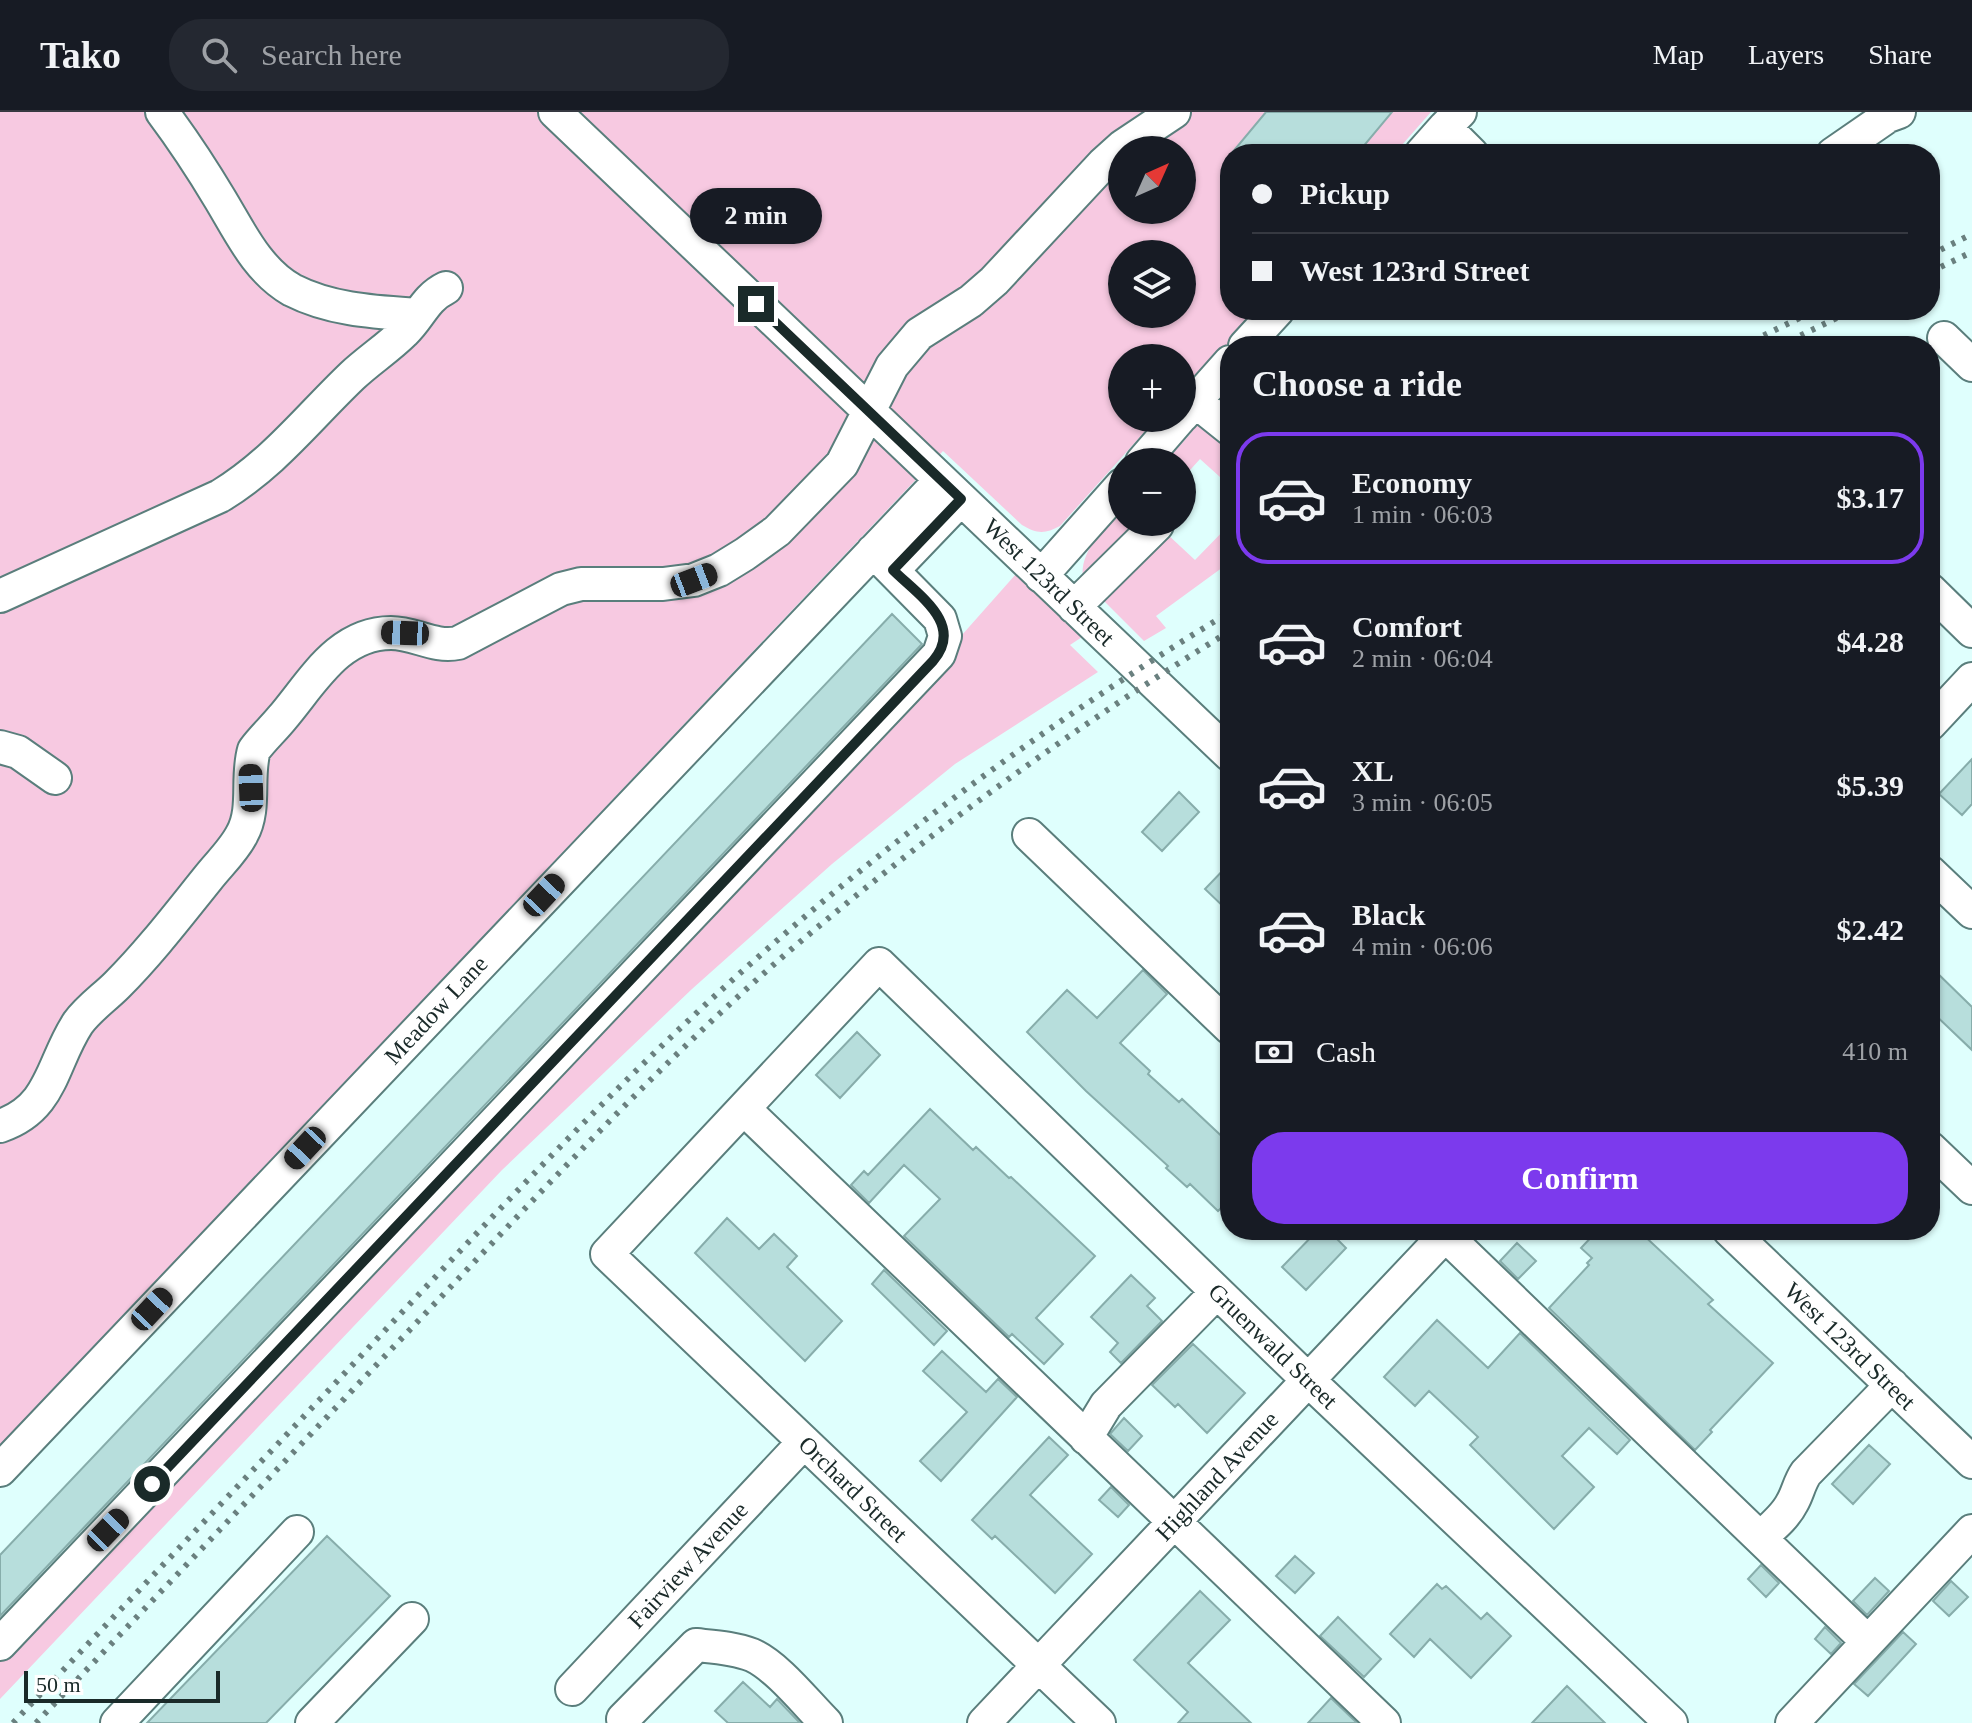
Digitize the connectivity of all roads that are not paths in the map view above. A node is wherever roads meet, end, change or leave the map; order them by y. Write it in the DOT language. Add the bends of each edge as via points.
graph roads {
  1 [pos="162,112"];
  2 [pos="555,112"];
  3 [pos="1174,112"];
  4 [pos="1899,112"];
  5 [pos="1452,120"];
  6 [pos="1430,144"];
  7 [pos="1466,144"];
  8 [pos="1847,144"];
  9 [pos="446,288"];
  10 [pos="418,315"];
  11 [pos="1269,320"];
  12 [pos="1255,336"];
  13 [pos="1944,338"];
  14 [pos="1972,365"];
  15 [pos="1220,374"];
  16 [pos="1196,401"];
  17 [pos="868,411"];
  18 [pos="1196,416"];
  19 [pos="1220,425"];
  20 [pos="1168,432"];
  21 [pos="1154,448"];
  22 [pos="951,489"];
  23 [pos="1108,501"];
  24 [pos="1146,536"];
  25 [pos="883,561"];
  26 [pos="1041,576"];
  27 [pos="0,596"];
  28 [pos="1940,600"];
  29 [pos="1074,607"];
  30 [pos="1972,631"];
  31 [pos="1972,679"];
  32 [pos="1940,713"];
  33 [pos="1220,746"];
  34 [pos="0,747"];
  35 [pos="55,778"];
  36 [pos="1029,835"];
  37 [pos="1940,882"];
  38 [pos="1972,912"];
  39 [pos="1220,1018"];
  40 [pos="744,1109"];
  41 [pos="0,1126"];
  42 [pos="1940,1158"];
  43 [pos="1972,1188"];
  44 [pos="1438,1240"];
  45 [pos="1453,1240"];
  46 [pos="1740,1240"];
  47 [pos="1217,1292"];
  48 [pos="1308,1380"];
  49 [pos="1892,1385"];
  50 [pos="1086,1438"];
  51 [pos="804,1442"];
  52 [pos="1972,1462"];
  53 [pos="0,1470"];
  54 [pos="1174,1522"];
  55 [pos="1972,1531"];
  56 [pos="297,1532"];
  57 [pos="1760,1538"];
  58 [pos="412,1619"];
  59 [pos="1868,1642"];
  60 [pos="0,1644"];
  61 [pos="1038,1665"];
  62 [pos="572,1689"];
  63 [pos="623,1719"];
  64 [pos="117,1723"];
  65 [pos="312,1723"];
  66 [pos="826,1723"];
  67 [pos="984,1723"];
  68 [pos="1099,1723"];
  69 [pos="1384,1723"];
  70 [pos="1671,1723"];
  71 [pos="1792,1723"];
  1 -- 10 [label="street" via="244,243 272,276 320,301 361,312"];
  2 -- 17 [label="street, West 123rd Street"];
  3 -- 17 [label="street" via="1103,164 994,281 919,334 892,366"];
  4 -- 8 [label="street"];
  5 -- 6 [label="street"];
  5 -- 7 [label="street"];
  9 -- 10 [label="street" via="427,300"];
  10 -- 27 [label="street" via="288,444 241,483"];
  11 -- 12 [label="street"];
  13 -- 14 [label="street"];
  15 -- 16 [label="street"];
  17 -- 22 [label="street, West 123rd Street"];
  17 -- 41 [label="street" via="853,447 824,486 777,531 719,570 663,584 581,584 561,589 476,635 446,645 386,632 338,651 254,750 242,834 175,919 78,1023 39,1102"];
  18 -- 19 [label="street"];
  20 -- 21 [label="street"];
  22 -- 25 [label="street, Meadow Lane"];
  22 -- 26 [label="street, West 123rd Street"];
  23 -- 26 [label="street"];
  24 -- 29 [label="street"];
  25 -- 53 [label="street, Meadow Lane"];
  25 -- 60 [label="street" via="940,619 945,636 939,654"];
  26 -- 29 [label="street, West 123rd Street"];
  28 -- 30 [label="street"];
  29 -- 33 [label="street, West 123rd Street"];
  31 -- 32 [label="street"];
  34 -- 35 [label="street" via="18,752"];
  36 -- 39 [label="street"];
  37 -- 38 [label="street"];
  40 -- 47 [label="street, Gruenwald Street" via="879,964"];
  40 -- 50 [label="street"];
  40 -- 51 [label="street, Orchard Street" via="607,1254"];
  42 -- 43 [label="street"];
  44 -- 48 [label="street, Highland Avenue"];
  45 -- 57 [label="street"];
  46 -- 49 [label="street, West 123rd Street"];
  47 -- 48 [label="street, Gruenwald Street"];
  47 -- 50 [label="street" via="1106,1405"];
  48 -- 54 [label="street, Highland Avenue"];
  48 -- 70 [label="street, Gruenwald Street"];
  49 -- 52 [label="street, West 123rd Street"];
  49 -- 57 [label="street" via="1806,1473 1795,1500"];
  50 -- 54 [label="street"];
  51 -- 61 [label="street, Orchard Street"];
  51 -- 62 [label="street, Fairview Avenue"];
  54 -- 61 [label="street, Highland Avenue"];
  54 -- 69 [label="street"];
  55 -- 59 [label="street"];
  56 -- 64 [label="street"];
  57 -- 59 [label="street"];
  58 -- 65 [label="street"];
  59 -- 71 [label="street"];
  61 -- 67 [label="street, Highland Avenue"];
  61 -- 68 [label="street, Orchard Street"];
  63 -- 66 [label="street" via="696,1645 751,1655 767,1664"];
}
